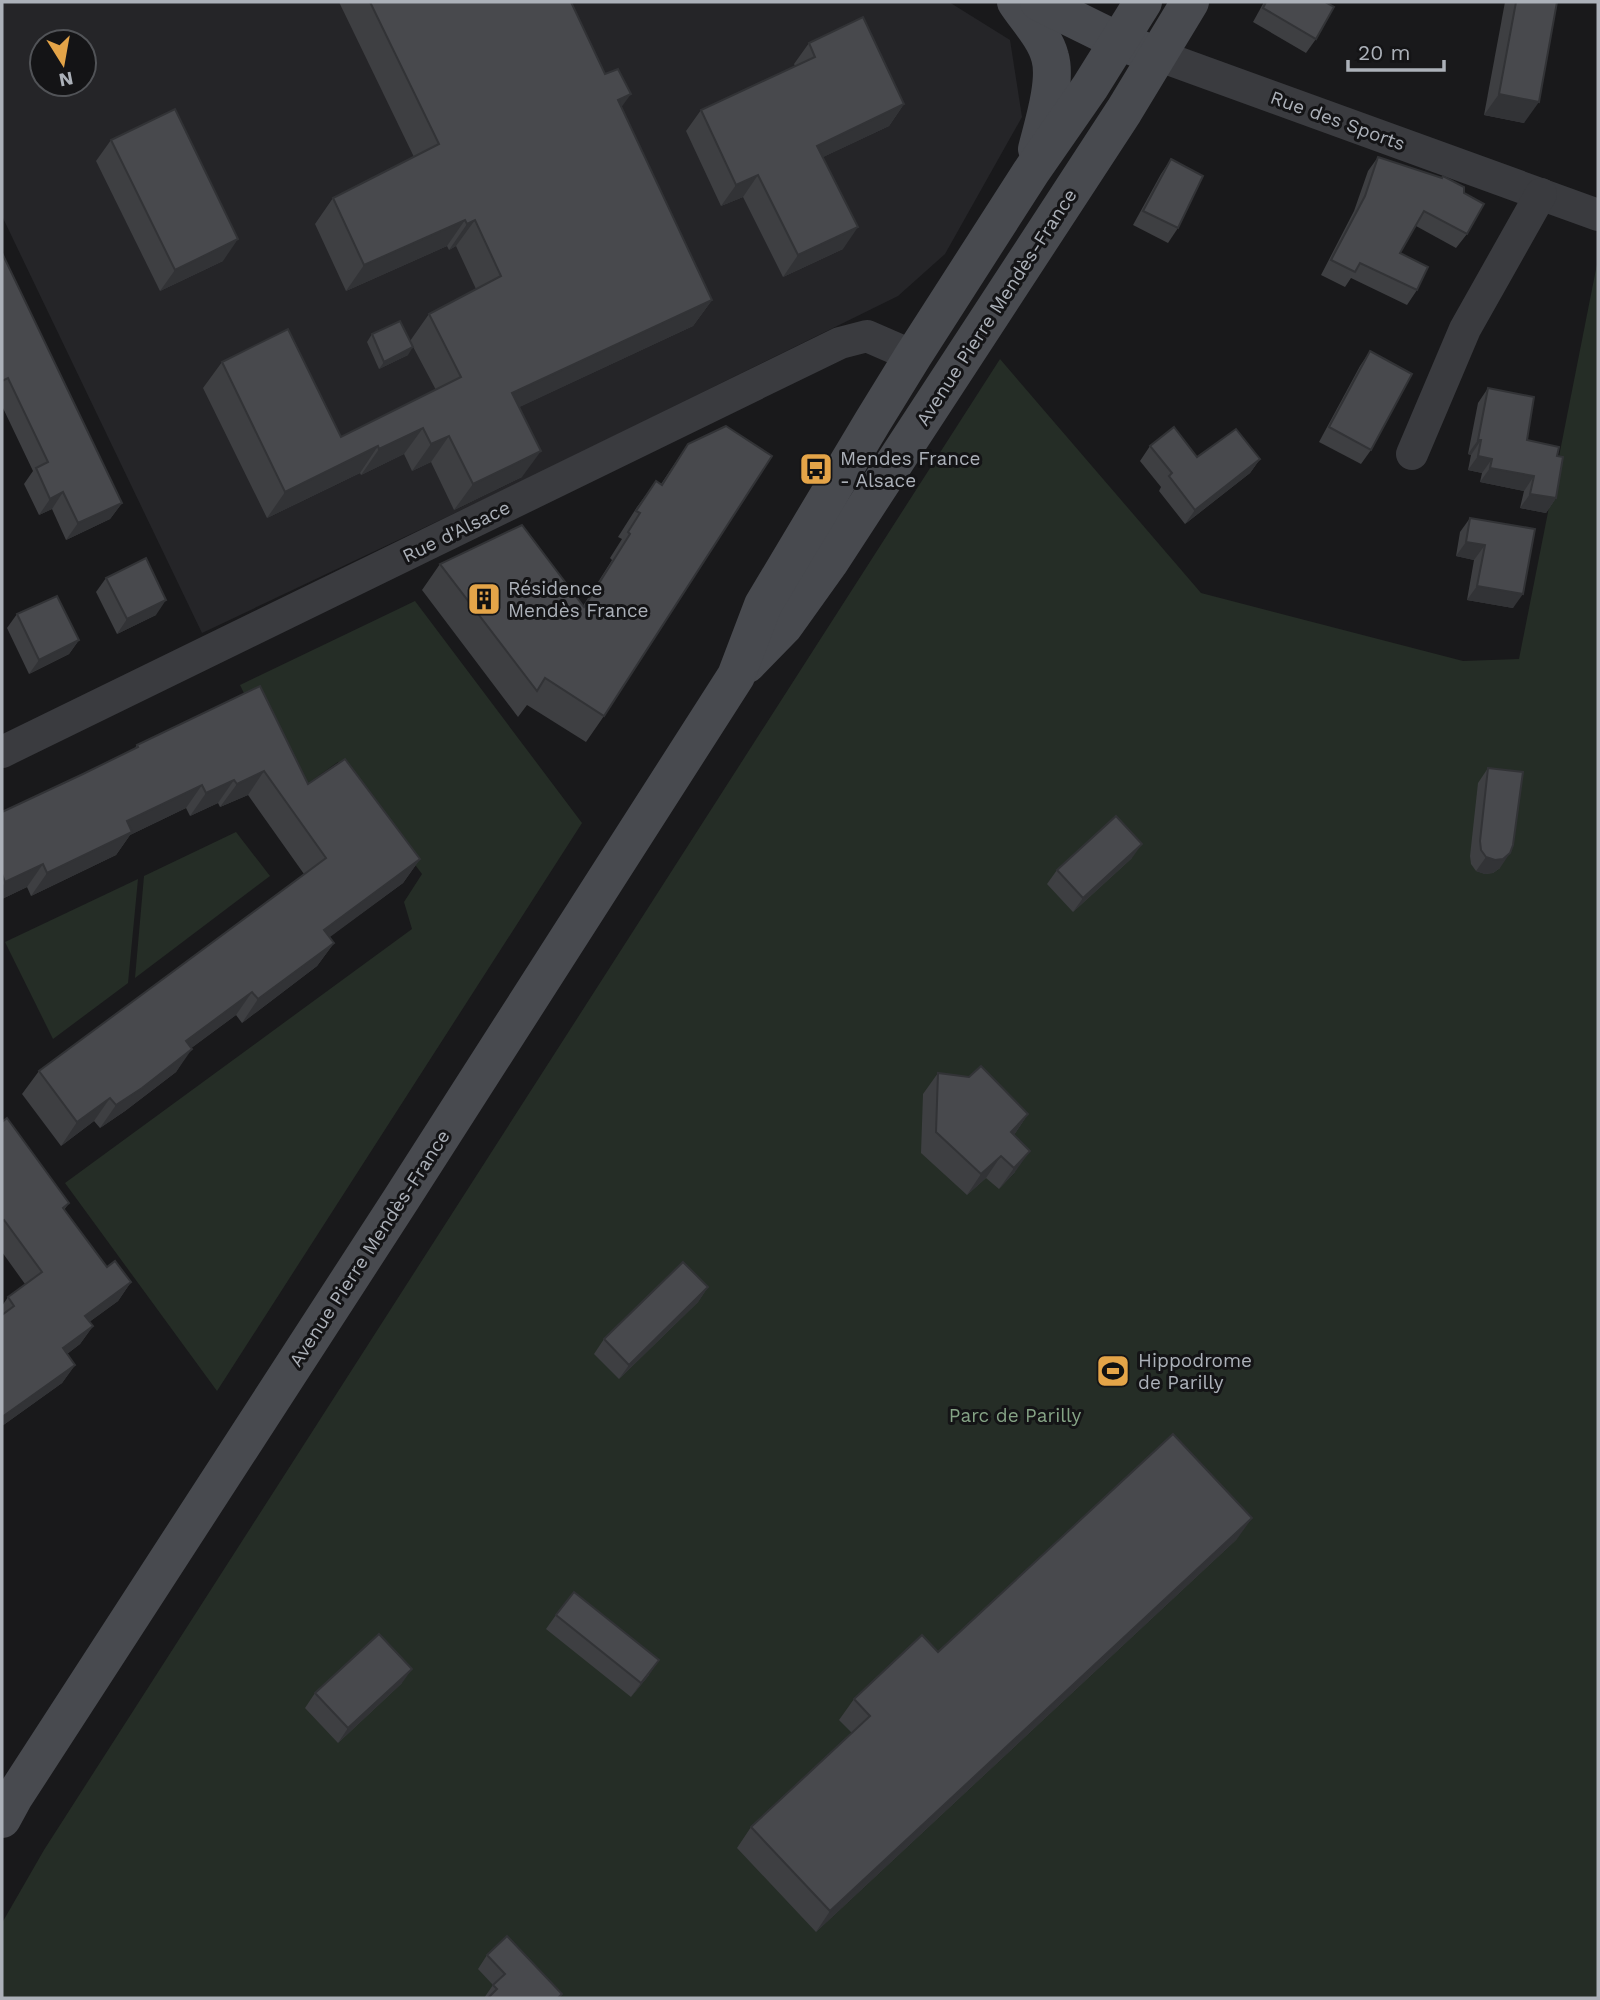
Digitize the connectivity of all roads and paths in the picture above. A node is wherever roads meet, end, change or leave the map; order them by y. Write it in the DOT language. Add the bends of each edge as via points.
graph roads {
  1 [pos="1016,2"];
  2 [pos="1039,2"];
  3 [pos="1143,2"];
  4 [pos="1190,2"];
  5 [pos="1136,48"];
  6 [pos="1031,172"];
  7 [pos="1541,194"];
  8 [pos="1598,215"];
  9 [pos="913,356"];
  10 [pos="1412,454"];
  11 [pos="774,615"];
  12 [pos="2,752"];
  13 [pos="2,1819"];
  1 -- 6 [label="main road" via="1051,60 1050,92"];
  2 -- 5 [label="main road"];
  3 -- 5 [label="main road"];
  4 -- 5 [label="main road"];
  5 -- 6 [label="main road" via="1090,87"];
  5 -- 7 [label="street, Rue des Sports"];
  5 -- 11 [label="main road, Avenue Pierre Mendès-France" via="1124,111 829,563"];
  6 -- 9 [label="main road"];
  7 -- 8 [label="street, Rue des Sports"];
  7 -- 10 [label="street" via="1465,329"];
  9 -- 11 [label="main road"];
  9 -- 12 [label="street, Rue d'Alsace" via="867,336 840,342"];
  11 -- 13 [label="main road, Avenue Pierre Mendès-France"];
}
